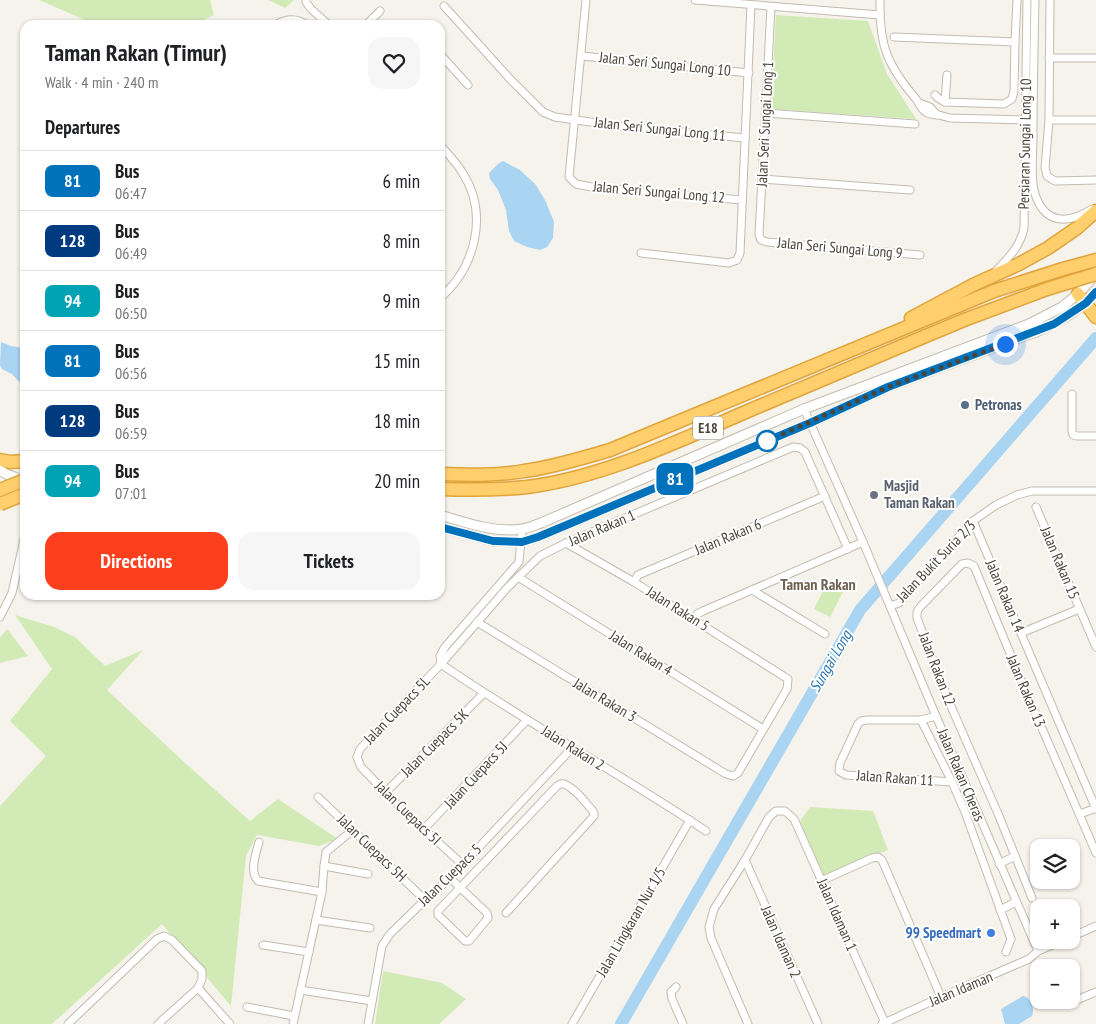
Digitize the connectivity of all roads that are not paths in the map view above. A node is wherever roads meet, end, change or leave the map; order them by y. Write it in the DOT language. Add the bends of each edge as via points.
graph roads {
  1 [pos="306,0"];
  2 [pos="586,0"];
  3 [pos="695,0"];
  4 [pos="880,0"];
  5 [pos="1018,0"];
  6 [pos="1028,0"];
  7 [pos="1035,0"];
  8 [pos="1050,0"];
  9 [pos="751,5"];
  10 [pos="444,6"];
  11 [pos="771,7"];
  12 [pos="380,11"];
  13 [pos="880,16"];
  14 [pos="323,20"];
  15 [pos="371,20"];
  16 [pos="894,37"];
  17 [pos="1015,42"];
  18 [pos="582,56"];
  19 [pos="1049,58"];
  20 [pos="1096,58"];
  21 [pos="445,60"];
  22 [pos="748,73"];
  23 [pos="946,75"];
  24 [pos="468,86"];
  25 [pos="935,94"];
  26 [pos="945,102"];
  27 [pos="766,113"];
  28 [pos="574,120"];
  29 [pos="1029,120"];
  30 [pos="1049,120"];
  31 [pos="1096,120"];
  32 [pos="916,124"];
  33 [pos="745,138"];
  34 [pos="445,151"];
  35 [pos="762,179"];
  36 [pos="1096,180"];
  37 [pos="910,190"];
  38 [pos="742,200"];
  39 [pos="1096,206"];
  40 [pos="1096,211"];
  41 [pos="761,240"];
  42 [pos="641,253"];
  43 [pos="920,255"];
  44 [pos="1096,260"];
  45 [pos="1096,274"];
  46 [pos="991,277"];
  47 [pos="1096,292"];
  48 [pos="445,294"];
  49 [pos="1082,298"];
  50 [pos="1096,317"];
  51 [pos="874,341"];
  52 [pos="1072,394"];
  53 [pos="804,410"];
  54 [pos="810,423"];
  55 [pos="1096,436"];
  56 [pos="0,460"];
  57 [pos="20,461"];
  58 [pos="0,470"];
  59 [pos="445,470"];
  60 [pos="445,474"];
  61 [pos="479,474"];
  62 [pos="20,479"];
  63 [pos="20,483"];
  64 [pos="0,486"];
  65 [pos="445,489"];
  66 [pos="0,490"];
  67 [pos="1096,492"];
  68 [pos="20,495"];
  69 [pos="824,496"];
  70 [pos="20,498"];
  71 [pos="0,504"];
  72 [pos="1036,507"];
  73 [pos="445,516"];
  74 [pos="973,522"];
  75 [pos="445,528"];
  76 [pos="522,529"];
  77 [pos="522,542"];
  78 [pos="863,542"];
  79 [pos="566,543"];
  80 [pos="848,548"];
  81 [pos="20,558"];
  82 [pos="518,577"];
  83 [pos="634,582"];
  84 [pos="942,584"];
  85 [pos="752,590"];
  86 [pos="890,606"];
  87 [pos="1080,609"];
  88 [pos="0,617"];
  89 [pos="694,619"];
  90 [pos="477,622"];
  91 [pos="1021,633"];
  92 [pos="825,634"];
  93 [pos="1096,647"];
  94 [pos="441,664"];
  95 [pos="484,693"];
  96 [pos="936,716"];
  97 [pos="528,720"];
  98 [pos="921,720"];
  99 [pos="763,729"];
  100 [pos="573,748"];
  101 [pos="357,758"];
  102 [pos="952,782"];
  103 [pos="386,792"];
  104 [pos="318,796"];
  105 [pos="1096,808"];
  106 [pos="1080,814"];
  107 [pos="690,820"];
  108 [pos="424,829"];
  109 [pos="353,830"];
  110 [pos="706,831"];
  111 [pos="259,842"];
  112 [pos="994,852"];
  113 [pos="1096,853"];
  114 [pos="1015,856"];
  115 [pos="981,857"];
  116 [pos="745,860"];
  117 [pos="1000,864"];
  118 [pos="463,865"];
  119 [pos="324,866"];
  120 [pos="368,874"];
  121 [pos="450,878"];
  122 [pos="821,881"];
  123 [pos="461,888"];
  124 [pos="322,892"];
  125 [pos="1032,898"];
  126 [pos="425,900"];
  127 [pos="1016,902"];
  128 [pos="1000,910"];
  129 [pos="506,913"];
  130 [pos="316,920"];
  131 [pos="1096,926"];
  132 [pos="370,928"];
  133 [pos="1080,933"];
  134 [pos="263,945"];
  135 [pos="1043,949"];
  136 [pos="1038,951"];
  137 [pos="309,952"];
  138 [pos="1006,952"];
  139 [pos="676,987"];
  140 [pos="198,988"];
  141 [pos="300,990"];
  142 [pos="1096,992"];
  143 [pos="941,997"];
  144 [pos="1080,999"];
  145 [pos="372,1001"];
  146 [pos="247,1007"];
  147 [pos="294,1016"];
  148 [pos="884,1023"];
  149 [pos="68,1024"];
  150 [pos="158,1024"];
  151 [pos="230,1024"];
  152 [pos="293,1024"];
  153 [pos="368,1024"];
  154 [pos="572,1024"];
  155 [pos="682,1024"];
  156 [pos="748,1024"];
  157 [pos="818,1024"];
  1 -- 14 [label="street"];
  2 -- 18 [label="street"];
  3 -- 9 [label="street"];
  4 -- 13 [label="street"];
  5 -- 17 [label="street"];
  6 -- 29 [label="street, Persiaran Sungai Long 10"];
  7 -- 29 [label="street, Persiaran Sungai Long 10"];
  8 -- 19 [label="street"];
  9 -- 11 [label="street"];
  9 -- 22 [label="street"];
  10 -- 28 [label="street, Jalan Seri Sungai Long 11" via="543,112"];
  11 -- 13 [label="street"];
  11 -- 27 [label="street, Jalan Seri Sungai Long 1"];
  12 -- 15 [label="street"];
  13 -- 29 [label="street" via="888,58 900,80 920,103 950,118"];
  16 -- 17 [label="street"];
  17 -- 26 [label="street" via="1012,99 1004,104"];
  18 -- 22 [label="street, Jalan Seri Sungai Long 10"];
  18 -- 28 [label="street"];
  19 -- 20 [label="street"];
  19 -- 30 [label="street"];
  21 -- 24 [label="street"];
  22 -- 33 [label="street"];
  23 -- 26 [label="street"];
  25 -- 26 [label="street"];
  27 -- 32 [label="street"];
  27 -- 35 [label="street, Jalan Seri Sungai Long 1"];
  28 -- 33 [label="street, Jalan Seri Sungai Long 11"];
  28 -- 38 [label="street, Jalan Seri Sungai Long 12" via="569,177 576,184"];
  29 -- 39 [label="street, Persiaran Sungai Long 10" via="1033,186 1046,213 1069,220"];
  29 -- 46 [label="street, Persiaran Sungai Long 10" via="1022,237"];
  30 -- 31 [label="street"];
  30 -- 36 [label="street" via="1046,176 1055,181"];
  33 -- 38 [label="street"];
  34 -- 48 [label="street" via="463,173 473,195 477,219 476,234 464,269"];
  35 -- 37 [label="street"];
  35 -- 41 [label="street, Jalan Seri Sungai Long 1"];
  38 -- 42 [label="street" via="737,260 729,262"];
  40 -- 46 [label="highway" via="1048,248"];
  41 -- 43 [label="street, Jalan Seri Sungai Long 9"];
  44 -- 51 [label="highway, E18" via="994,292"];
  45 -- 49 [label="street"];
  45 -- 65 [label="highway, E18, bridge" via="964,320 662,447 594,472 527,487"];
  46 -- 51 [label="highway" via="918,314"];
  47 -- 49 [label="street"];
  49 -- 50 [label="highway"];
  49 -- 53 [label="street" via="1029,324"];
  49 -- 54 [label="street" via="1054,324 888,387"];
  51 -- 61 [label="highway, E18" via="610,450 523,472"];
  52 -- 55 [label="street" via="1073,434"];
  53 -- 54 [label="street, Jalan Rakan Cheras"];
  53 -- 76 [label="street"];
  54 -- 77 [label="street"];
  54 -- 78 [label="street, Jalan Rakan Cheras"];
  56 -- 57 [label="highway"];
  58 -- 62 [label="street"];
  59 -- 61 [label="highway"];
  60 -- 61 [label="highway, E18"];
  63 -- 66 [label="highway, bridge"];
  64 -- 68 [label="street"];
  67 -- 74 [label="street, Jalan Bukit Suria 2/3" via="1032,491 996,505"];
  69 -- 79 [label="street, Jalan Rakan 1" via="806,452 793,447"];
  69 -- 80 [label="street"];
  69 -- 83 [label="street, Jalan Rakan 6" via="638,575"];
  70 -- 71 [label="highway, bridge"];
  72 -- 87 [label="street, Jalan Rakan 15"];
  73 -- 76 [label="street" via="494,529"];
  74 -- 86 [label="street, Jalan Bukit Suria 2/3" via="899,603"];
  74 -- 91 [label="street, Jalan Rakan 14"];
  75 -- 77 [label="street" via="493,541"];
  76 -- 77 [label="street"];
  77 -- 94 [label="street" via="519,562 445,647 440,656"];
  78 -- 80 [label="street"];
  78 -- 86 [label="street, Jalan Rakan Cheras"];
  79 -- 82 [label="street, Jalan Rakan 1" via="540,556"];
  79 -- 83 [label="street, Jalan Rakan 5"];
  80 -- 85 [label="street"];
  81 -- 88 [label="street" via="12,594"];
  82 -- 90 [label="street, Jalan Rakan 1"];
  82 -- 99 [label="street, Jalan Rakan 4"];
  83 -- 89 [label="street, Jalan Rakan 5"];
  84 -- 106 [label="street, Jalan Rakan 13" via="962,564 974,566"];
  84 -- 114 [label="street, Jalan Rakan 12" via="920,607 917,618"];
  85 -- 89 [label="street" via="697,614"];
  85 -- 92 [label="street"];
  86 -- 96 [label="street, Jalan Rakan Cheras"];
  87 -- 91 [label="street"];
  87 -- 93 [label="street, Jalan Rakan 15"];
  89 -- 99 [label="street, Jalan Rakan 5" via="788,679 787,689"];
  90 -- 94 [label="street, Jalan Rakan 1"];
  90 -- 99 [label="street, Jalan Rakan 3" via="726,774 733,776 738,773"];
  91 -- 105 [label="street, Jalan Rakan 14"];
  94 -- 95 [label="street, Jalan Rakan 2"];
  94 -- 101 [label="street, Jalan Cuepacs 5L" via="360,749"];
  95 -- 97 [label="street, Jalan Rakan 2"];
  95 -- 103 [label="street, Jalan Cuepacs 5K"];
  96 -- 98 [label="street"];
  96 -- 112 [label="street, Jalan Rakan Cheras"];
  97 -- 100 [label="street, Jalan Rakan 2"];
  97 -- 108 [label="street, Jalan Cuepacs 5J"];
  98 -- 102 [label="street"];
  98 -- 102 [label="street, Jalan Rakan 11" via="861,721 839,771 846,775"];
  100 -- 107 [label="street, Jalan Rakan 2"];
  100 -- 118 [label="street, Jalan Cuepacs 5"];
  101 -- 103 [label="street, Jalan Cuepacs 5I" via="361,767"];
  102 -- 115 [label="street"];
  103 -- 108 [label="street, Jalan Cuepacs 5I"];
  104 -- 109 [label="street, Jalan Cuepacs 5H"];
  105 -- 106 [label="street"];
  106 -- 113 [label="street, Jalan Rakan 13"];
  107 -- 110 [label="street, Jalan Rakan 2"];
  107 -- 154 [label="street, Jalan Lingkaran Nur 1/5"];
  108 -- 118 [label="street, Jalan Cuepacs 5I"];
  109 -- 119 [label="street" via="326,852"];
  109 -- 126 [label="street, Jalan Cuepacs 5H"];
  111 -- 124 [label="street" via="254,867 258,881"];
  112 -- 115 [label="street"];
  112 -- 117 [label="street, Jalan Rakan Cheras"];
  114 -- 117 [label="street"];
  114 -- 125 [label="street, Jalan Rakan 12"];
  115 -- 128 [label="street"];
  116 -- 122 [label="street, Jalan Idaman 1" via="769,817 776,811 785,811 794,819"];
  116 -- 156 [label="street" via="714,909 709,927"];
  116 -- 157 [label="street, Jalan Idaman 2"];
  117 -- 127 [label="street, Jalan Rakan Cheras"];
  118 -- 121 [label="street, Jalan Cuepacs 5"];
  119 -- 120 [label="street"];
  119 -- 124 [label="street"];
  121 -- 123 [label="street"];
  121 -- 126 [label="street, Jalan Cuepacs 5"];
  122 -- 143 [label="street" via="872,858 882,860"];
  122 -- 148 [label="street, Jalan Idaman 1"];
  123 -- 123 [label="street" via="487,913 488,918 469,941 465,941 438,915 438,911"];
  123 -- 129 [label="street" via="557,786 564,784 573,789 594,816"];
  124 -- 130 [label="street"];
  126 -- 145 [label="street, Jalan Cuepacs 5" via="382,946"];
  127 -- 128 [label="street"];
  127 -- 136 [label="street, Jalan Rakan Cheras"];
  128 -- 138 [label="street" via="1011,939"];
  130 -- 132 [label="street"];
  130 -- 137 [label="street"];
  131 -- 133 [label="street"];
  134 -- 137 [label="street"];
  135 -- 136 [label="street, Jalan Idaman"];
  136 -- 143 [label="street, Jalan Idaman" via="1029,959"];
  137 -- 141 [label="street"];
  139 -- 155 [label="street" via="671,992 672,1000"];
  140 -- 149 [label="street" via="202,971 164,936 157,939"];
  140 -- 150 [label="street"];
  140 -- 151 [label="street"];
  141 -- 145 [label="street"];
  141 -- 147 [label="street"];
  142 -- 144 [label="street"];
  143 -- 148 [label="street, Jalan Idaman"];
  145 -- 153 [label="street, Jalan Cuepacs 5"];
  146 -- 147 [label="street"];
  147 -- 152 [label="street"];
}
